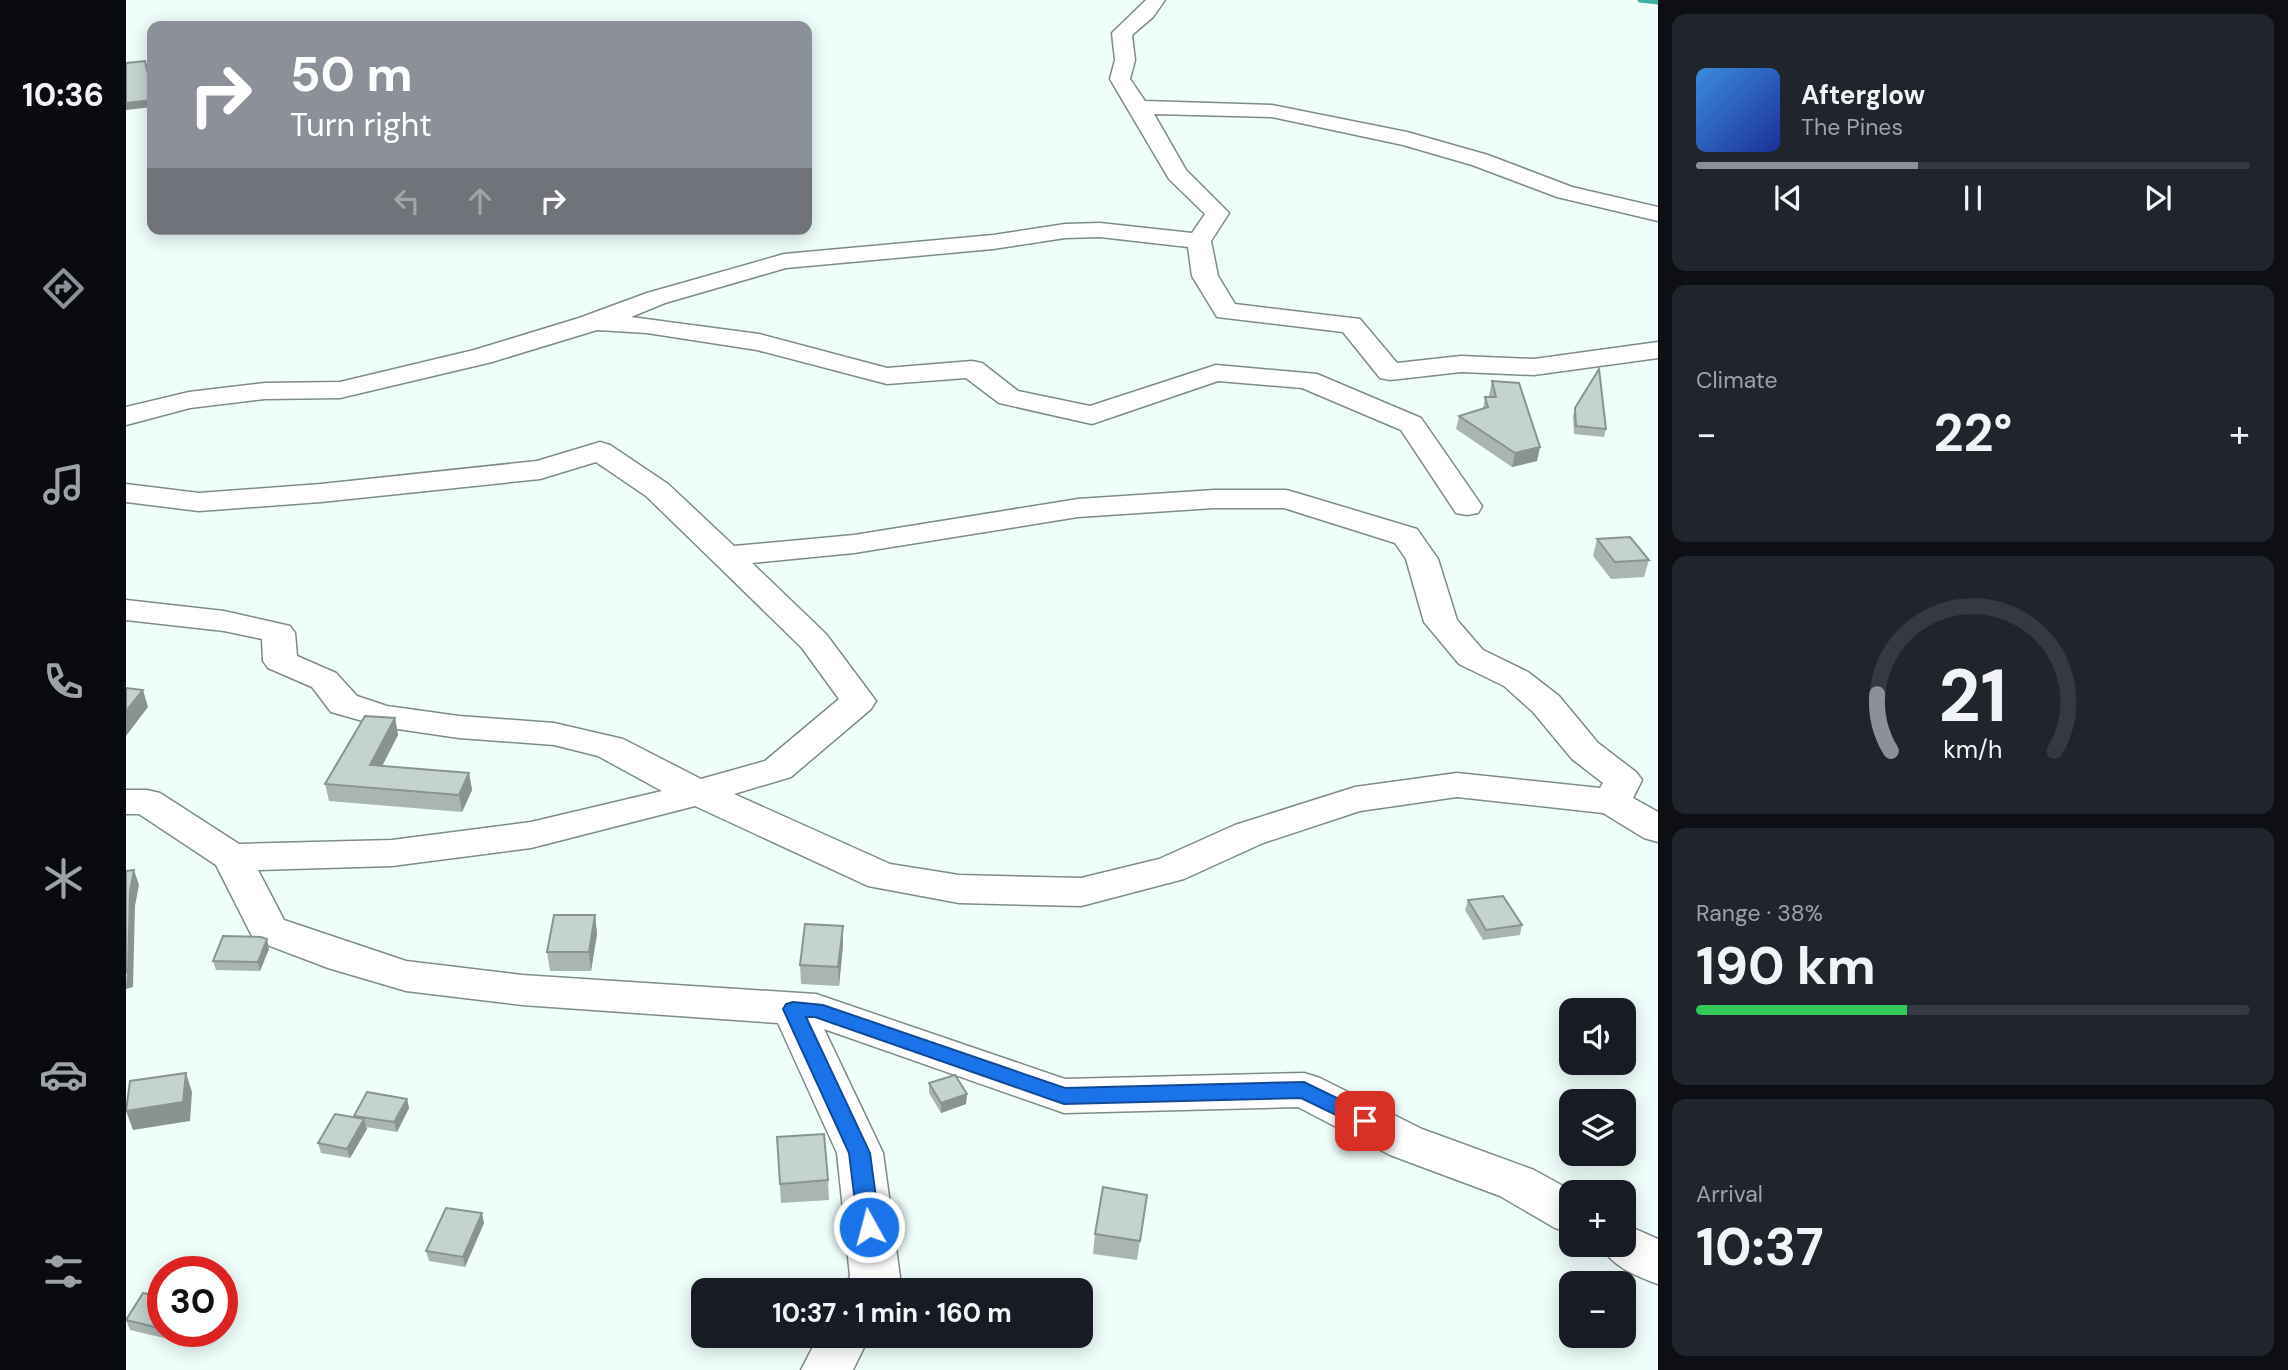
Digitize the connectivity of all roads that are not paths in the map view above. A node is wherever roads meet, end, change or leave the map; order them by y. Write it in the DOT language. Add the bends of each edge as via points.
graph roads {
  1 [pos="1156,0"];
  2 [pos="1139,107"];
  3 [pos="1658,214"];
  4 [pos="1199,241"];
  5 [pos="588,324"];
  6 [pos="1658,350"];
  7 [pos="126,416"];
  8 [pos="126,493"];
  9 [pos="1466,506"];
  10 [pos="726,556"];
  11 [pos="126,610"];
  12 [pos="696,792"];
  13 [pos="126,802"];
  14 [pos="1612,802"];
  15 [pos="1658,829"];
  16 [pos="232,856"];
  17 [pos="793,1009"];
  18 [pos="1559,1207"];
  19 [pos="1636,1251"];
  20 [pos="1658,1263"];
  21 [pos="874,1278"];
  22 [pos="838,1348"];
  23 [pos="827,1370"];
  1 -- 2 [label="street" via="1122,33 1125,60 1120,79"];
  2 -- 3 [label="street" via="1272,111 1319,120 1407,139 1555,188"];
  2 -- 4 [label="street" via="1177,174 1217,213"];
  4 -- 5 [label="street" via="1100,230 1065,231 784,261 656,298"];
  4 -- 6 [label="street" via="1205,276 1226,311 1351,325 1390,372 1461,364 1534,367"];
  5 -- 7 [label="street" via="482,356 340,390 213,397"];
  5 -- 9 [label="street" via="647,325 759,342 887,376 972,369 1009,397 1092,415 1216,373 1307,380 1411,424"];
  8 -- 10 [label="street" via="199,502 321,493 540,470 600,451 657,490"];
  10 -- 12 [label="street" via="814,641 858,701 778,768"];
  10 -- 14 [label="street" via="854,544 1078,509 1214,499 1286,499 1345,515 1406,536 1422,559 1441,622 1471,657 1516,679 1546,704 1585,751 1623,780"];
  11 -- 12 [label="street" via="224,621 278,633 280,662 324,680 344,704 384,716 554,734 610,747"];
  12 -- 14 [label="street" via="882,876 959,889 1081,892 1170,870 1249,834 1356,799 1457,785"];
  12 -- 16 [label="street" via="531,835 392,853"];
  13 -- 16 [label="street" via="147,802"];
  14 -- 15 [label="street"];
  16 -- 17 [label="street" via="268,930 406,976 522,990"];
  17 -- 18 [label="street" via="816,1010 1064,1096 1304,1090 1406,1142 1517,1184"];
  17 -- 21 [label="street" via="860,1153"];
  19 -- 20 [label="street"];
  22 -- 23 [label="street"];
}
